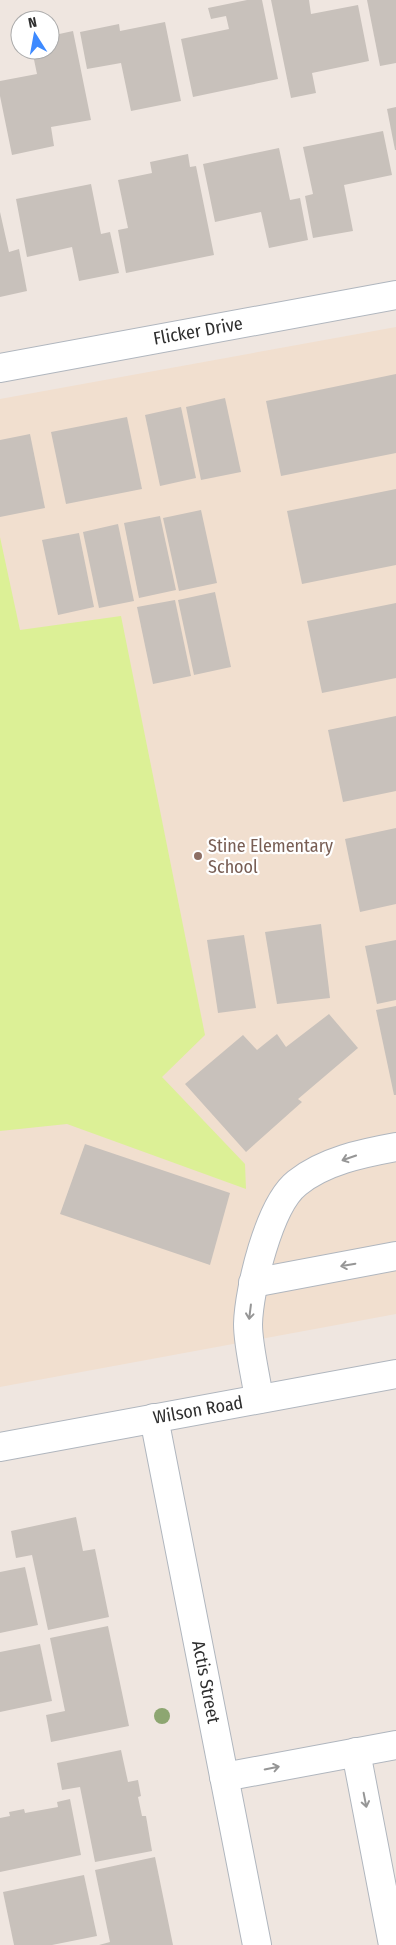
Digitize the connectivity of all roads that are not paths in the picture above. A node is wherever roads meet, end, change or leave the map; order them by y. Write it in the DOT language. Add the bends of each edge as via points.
graph roads {
  1 [pos="396,294"];
  2 [pos="0,368"];
  3 [pos="396,1147"];
  4 [pos="396,1256"];
  5 [pos="253,1283"];
  6 [pos="396,1374"];
  7 [pos="258,1399"];
  8 [pos="154,1418"];
  9 [pos="0,1447"];
  10 [pos="396,1744"];
  11 [pos="356,1752"];
  12 [pos="224,1777"];
  13 [pos="257,1945"];
  14 [pos="393,1945"];
  1 -- 2 [label="street, Flicker Drive"];
  3 -- 5 [label="street, one-way" via="335,1163 296,1184 280,1204"];
  4 -- 5 [label="street, one-way"];
  5 -- 7 [label="street, one-way" via="248,1325"];
  6 -- 7 [label="street, Wilson Road"];
  7 -- 8 [label="street, Wilson Road"];
  8 -- 9 [label="street, Wilson Road"];
  8 -- 12 [label="street, Actis Street"];
  10 -- 11 [label="street"];
  12 -- 11 [label="street, one-way"];
  11 -- 14 [label="street, one-way"];
  12 -- 13 [label="street, Actis Street"];
}
